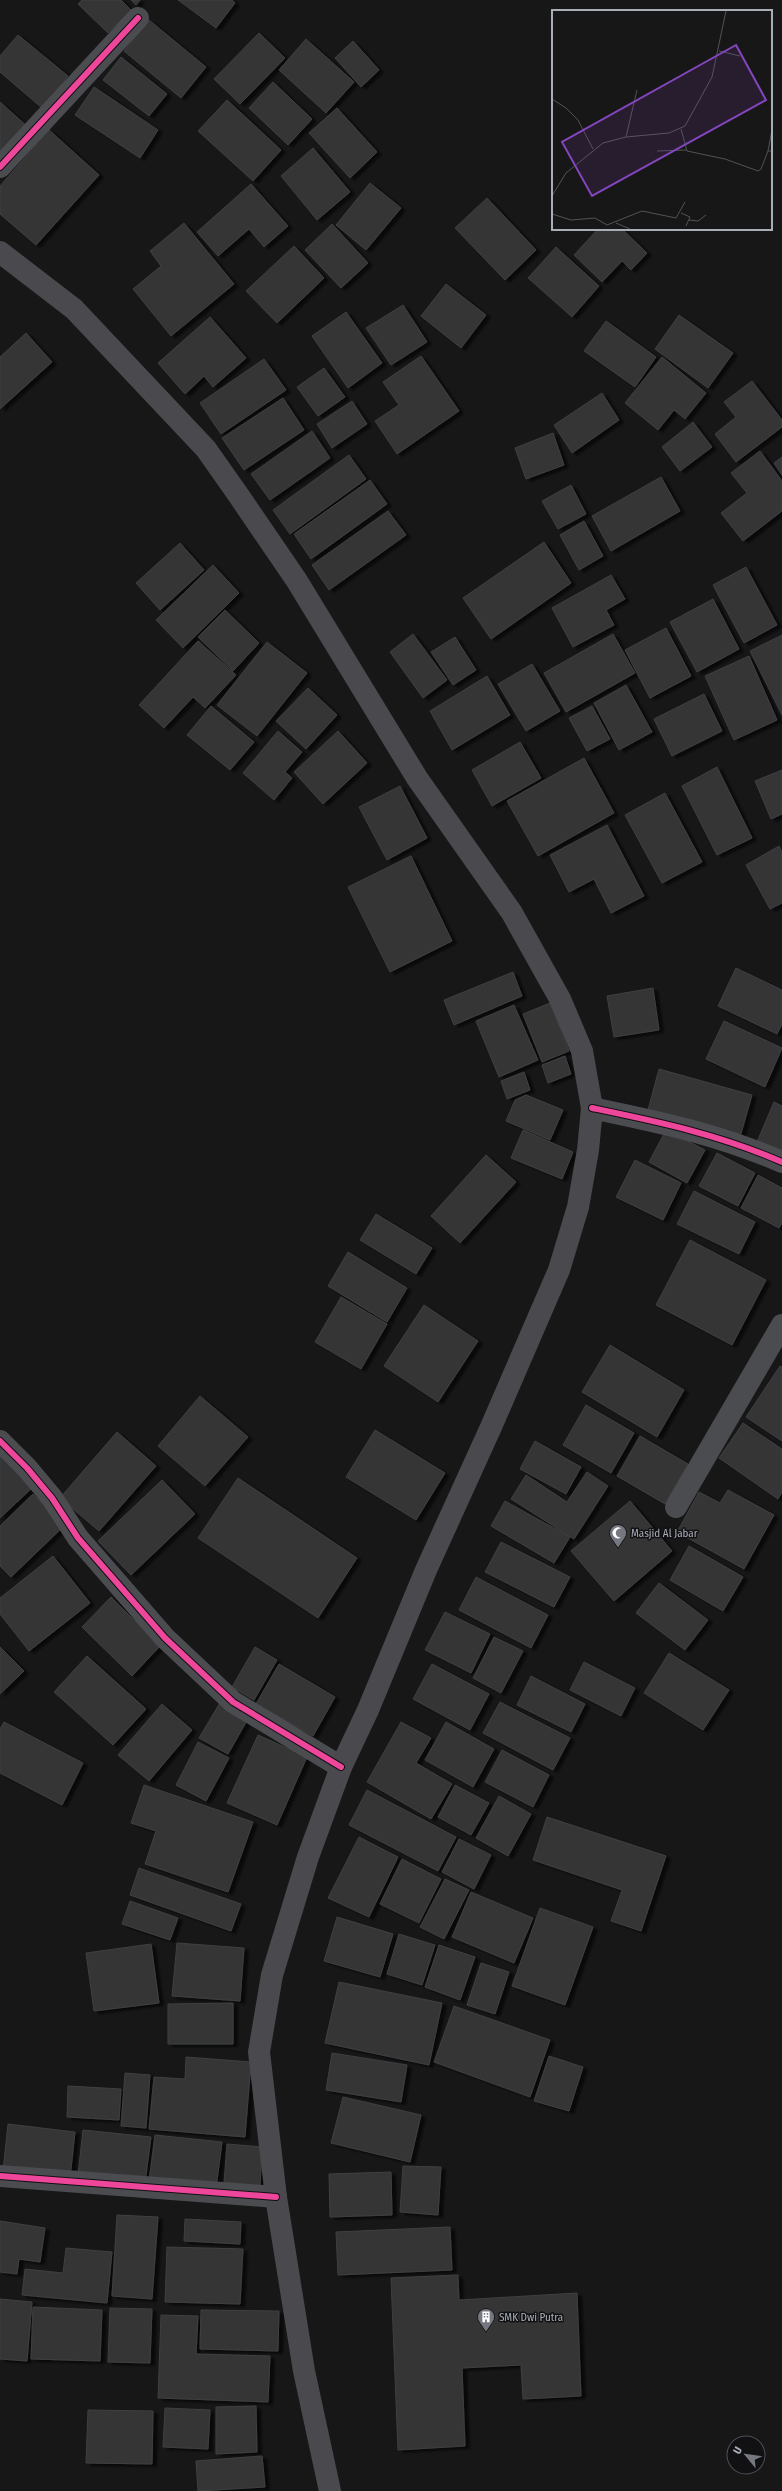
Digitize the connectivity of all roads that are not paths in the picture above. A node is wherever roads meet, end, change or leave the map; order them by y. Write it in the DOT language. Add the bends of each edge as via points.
graph roads {
  1 [pos="138,18"];
  2 [pos="0,167"];
  3 [pos="0,252"];
  4 [pos="592,1108"];
  5 [pos="782,1162"];
  6 [pos="782,1325"];
  7 [pos="0,1441"];
  8 [pos="676,1507"];
  9 [pos="341,1767"];
  10 [pos="0,2176"];
  11 [pos="276,2197"];
  12 [pos="330,2491"];
  1 -- 2 [label="street"];
  3 -- 4 [label="main road" via="74,309 206,449 239,496 297,581 417,778 512,913 560,999 582,1051"];
  4 -- 5 [label="street" via="688,1128 746,1146"];
  4 -- 9 [label="main road" via="578,1207 559,1270"];
  6 -- 8 [label="street"];
  7 -- 9 [label="street" via="27,1468 52,1498 78,1538 165,1638 233,1702"];
  9 -- 11 [label="main road" via="308,1857 272,1975 258,2052"];
  10 -- 11 [label="street"];
  11 -- 12 [label="main road" via="304,2371"];
}
